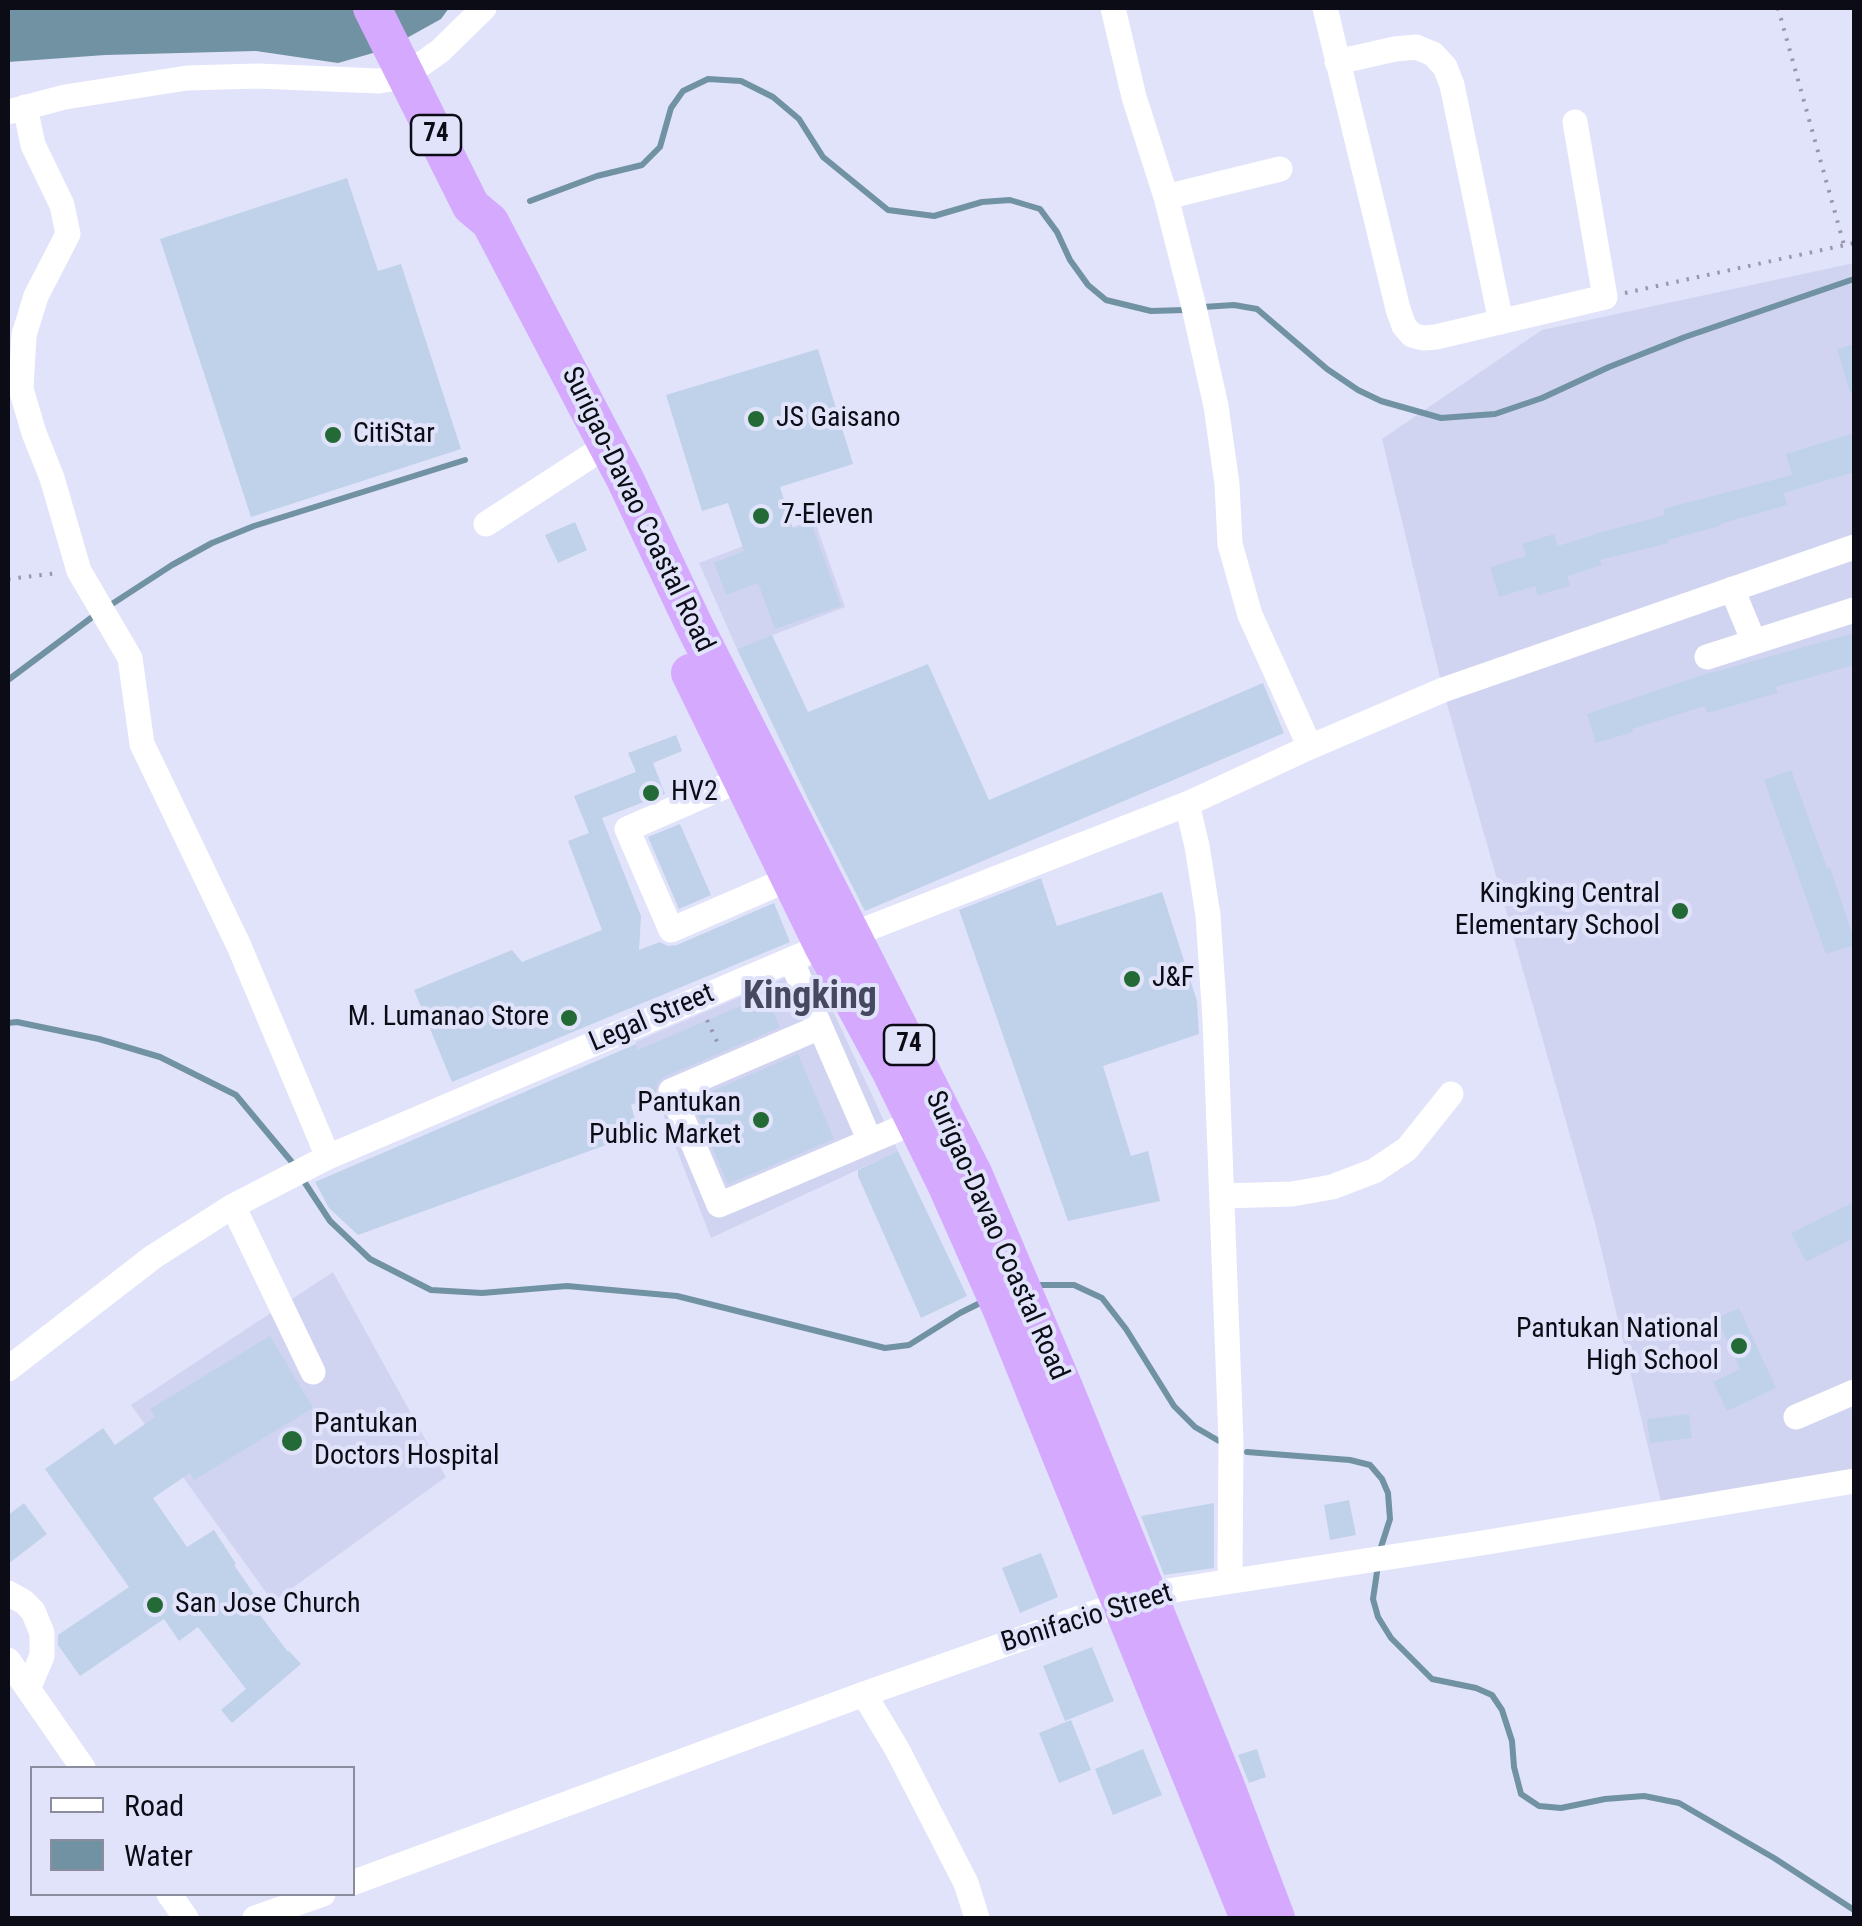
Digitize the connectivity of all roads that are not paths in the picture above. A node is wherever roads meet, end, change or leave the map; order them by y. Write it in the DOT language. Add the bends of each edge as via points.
graph roads {
  1 [pos="372,8"];
  2 [pos="484,8"];
  3 [pos="1112,8"];
  4 [pos="1325,8"];
  5 [pos="1337,62"];
  6 [pos="403,70"];
  7 [pos="16,110"];
  8 [pos="1575,122"];
  9 [pos="1280,169"];
  10 [pos="1166,197"];
  11 [pos="1502,322"];
  12 [pos="606,475"];
  13 [pos="486,524"];
  14 [pos="1854,547"];
  15 [pos="1732,588"];
  16 [pos="1854,610"];
  17 [pos="682,630"];
  18 [pos="1754,642"];
  19 [pos="1706,657"];
  20 [pos="1310,747"];
  21 [pos="742,779"];
  22 [pos="1186,804"];
  23 [pos="790,878"];
  24 [pos="822,947"];
  25 [pos="820,1027"];
  26 [pos="1452,1094"];
  27 [pos="915,1122"];
  28 [pos="870,1141"];
  29 [pos="328,1158"];
  30 [pos="1222,1196"];
  31 [pos="233,1206"];
  32 [pos="1014,1302"];
  33 [pos="8,1369"];
  34 [pos="313,1372"];
  35 [pos="1854,1392"];
  36 [pos="1796,1416"];
  37 [pos="1854,1481"];
  38 [pos="1230,1581"];
  39 [pos="8,1593"];
  40 [pos="1135,1599"];
  41 [pos="8,1660"];
  42 [pos="28,1689"];
  43 [pos="864,1694"];
  44 [pos="82,1766"];
  45 [pos="1212,1789"];
  46 [pos="355,1882"];
  47 [pos="170,1896"];
  48 [pos="317,1896"];
  49 [pos="186,1918"];
  50 [pos="255,1918"];
  51 [pos="977,1918"];
  52 [pos="1249,1918"];
  53 [pos="1276,1918"];
  1 -- 6 [label="highway, Surigao-Davao Coastal Road / 74"];
  2 -- 6 [label="street" via="440,51"];
  3 -- 10 [label="street"];
  4 -- 5 [label="street"];
  5 -- 11 [label="street" via="1404,326 1423,338"];
  5 -- 11 [label="street" via="1416,47 1445,66"];
  6 -- 7 [label="street" via="379,81 187,78"];
  6 -- 12 [label="highway, Surigao-Davao Coastal Road / 74" via="471,206 473,231"];
  7 -- 29 [label="street" via="62,205 68,234 24,335 21,388 34,433 79,571 130,658 142,744"];
  8 -- 11 [label="street" via="1605,297"];
  9 -- 10 [label="street"];
  10 -- 20 [label="street" via="1216,406 1230,544 1250,615"];
  12 -- 13 [label="street"];
  12 -- 17 [label="highway, Surigao-Davao Coastal Road / 74"];
  14 -- 15 [label="street, Legal Street"];
  15 -- 18 [label="street"];
  15 -- 20 [label="street, Legal Street" via="1443,690"];
  16 -- 18 [label="street"];
  17 -- 21 [label="highway, Surigao-Davao Coastal Road / 74"];
  17 -- 24 [label="highway, Surigao-Davao Coastal Road / 74"];
  18 -- 19 [label="street"];
  20 -- 22 [label="street, Legal Street"];
  21 -- 23 [label="highway, Surigao-Davao Coastal Road / 74"];
  21 -- 23 [label="street" via="627,829 670,930"];
  22 -- 24 [label="street, Legal Street"];
  22 -- 30 [label="street" via="1208,914"];
  23 -- 24 [label="highway, Surigao-Davao Coastal Road / 74"];
  24 -- 25 [label="street"];
  24 -- 27 [label="highway, Surigao-Davao Coastal Road / 74"];
  24 -- 29 [label="street, Legal Street"];
  24 -- 32 [label="highway, Surigao-Davao Coastal Road / 74" via="973,1173"];
  25 -- 28 [label="street"];
  25 -- 28 [label="street" via="670,1090 719,1205"];
  26 -- 30 [label="street" via="1407,1149 1374,1171 1332,1188"];
  27 -- 28 [label="street"];
  27 -- 32 [label="highway, Surigao-Davao Coastal Road / 74"];
  29 -- 31 [label="street, Legal Street"];
  30 -- 38 [label="street"];
  31 -- 33 [label="street, Legal Street" via="153,1256"];
  31 -- 34 [label="street"];
  32 -- 40 [label="highway, Surigao-Davao Coastal Road / 74"];
  35 -- 36 [label="street"];
  37 -- 38 [label="street, Bonifacio Street"];
  38 -- 40 [label="street, Bonifacio Street"];
  39 -- 42 [label="street" via="32,1611 42,1633 42,1656"];
  40 -- 43 [label="street, Bonifacio Street"];
  40 -- 45 [label="highway, Surigao-Davao Coastal Road / 74"];
  41 -- 42 [label="street"];
  42 -- 44 [label="street"];
  43 -- 46 [label="street, Bonifacio Street"];
  43 -- 51 [label="street" via="966,1883"];
  45 -- 52 [label="highway, Surigao-Davao Coastal Road / 74"];
  45 -- 53 [label="highway, Surigao-Davao Coastal Road / 74"];
  47 -- 49 [label="street"];
  48 -- 50 [label="street"];
}
